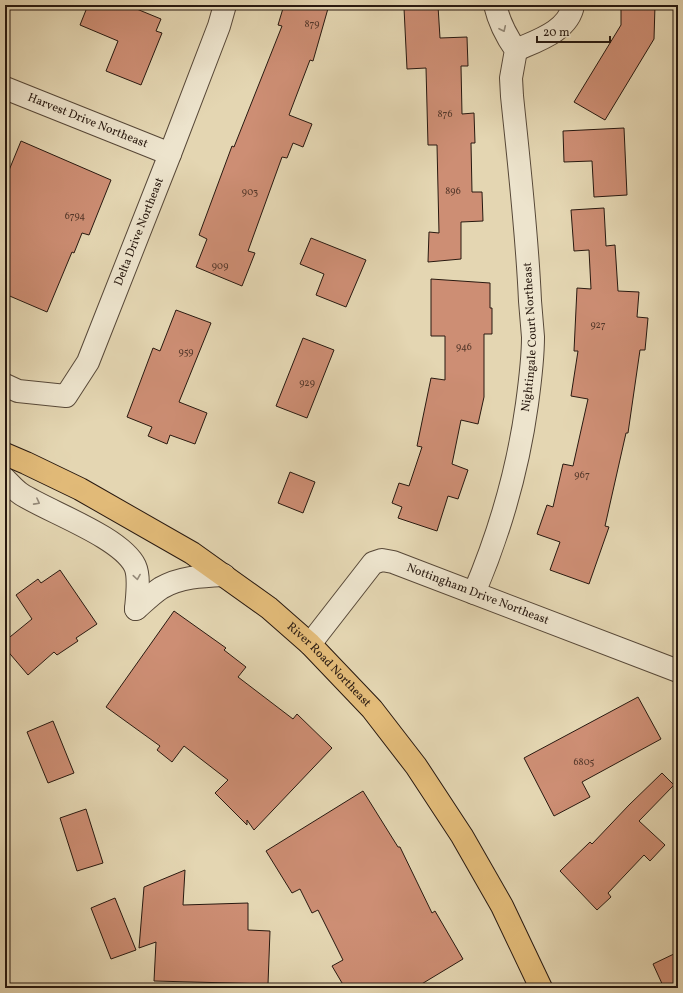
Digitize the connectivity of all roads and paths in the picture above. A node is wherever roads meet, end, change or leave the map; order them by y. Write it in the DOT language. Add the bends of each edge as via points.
graph roads {
  1 [pos="225,5"];
  2 [pos="495,5"];
  3 [pos="573,5"];
  4 [pos="516,50"];
  5 [pos="5,88"];
  6 [pos="170,154"];
  7 [pos="5,385"];
  8 [pos="5,454"];
  9 [pos="5,480"];
  10 [pos="224,575"];
  11 [pos="474,593"];
  12 [pos="310,644"];
  13 [pos="678,671"];
  14 [pos="541,988"];
  1 -- 6 [label="street, Delta Drive Northeast"];
  2 -- 4 [label="street, one-way" via="502,28"];
  3 -- 4 [label="street" via="572,13 560,28"];
  4 -- 11 [label="street, Nightingale Court Northeast" via="511,90 529,261 533,338 530,381 516,468 504,512"];
  5 -- 6 [label="street, Harvest Drive Northeast"];
  6 -- 7 [label="street, Delta Drive Northeast" via="88,362 66,396 18,391"];
  8 -- 10 [label="main road, River Road Northeast" via="86,492 192,553"];
  9 -- 10 [label="street, one-way" via="20,493 102,536 122,550 135,566 138,583 136,608 160,589 176,581 198,576"];
  10 -- 12 [label="main road, River Road Northeast" via="269,608"];
  11 -- 12 [label="street, Nottingham Drive Northeast" via="393,562 382,560 372,563"];
  11 -- 13 [label="street, Nottingham Drive Northeast"];
  12 -- 14 [label="main road, River Road Northeast" via="372,709 416,766 462,836 498,900"];
}
